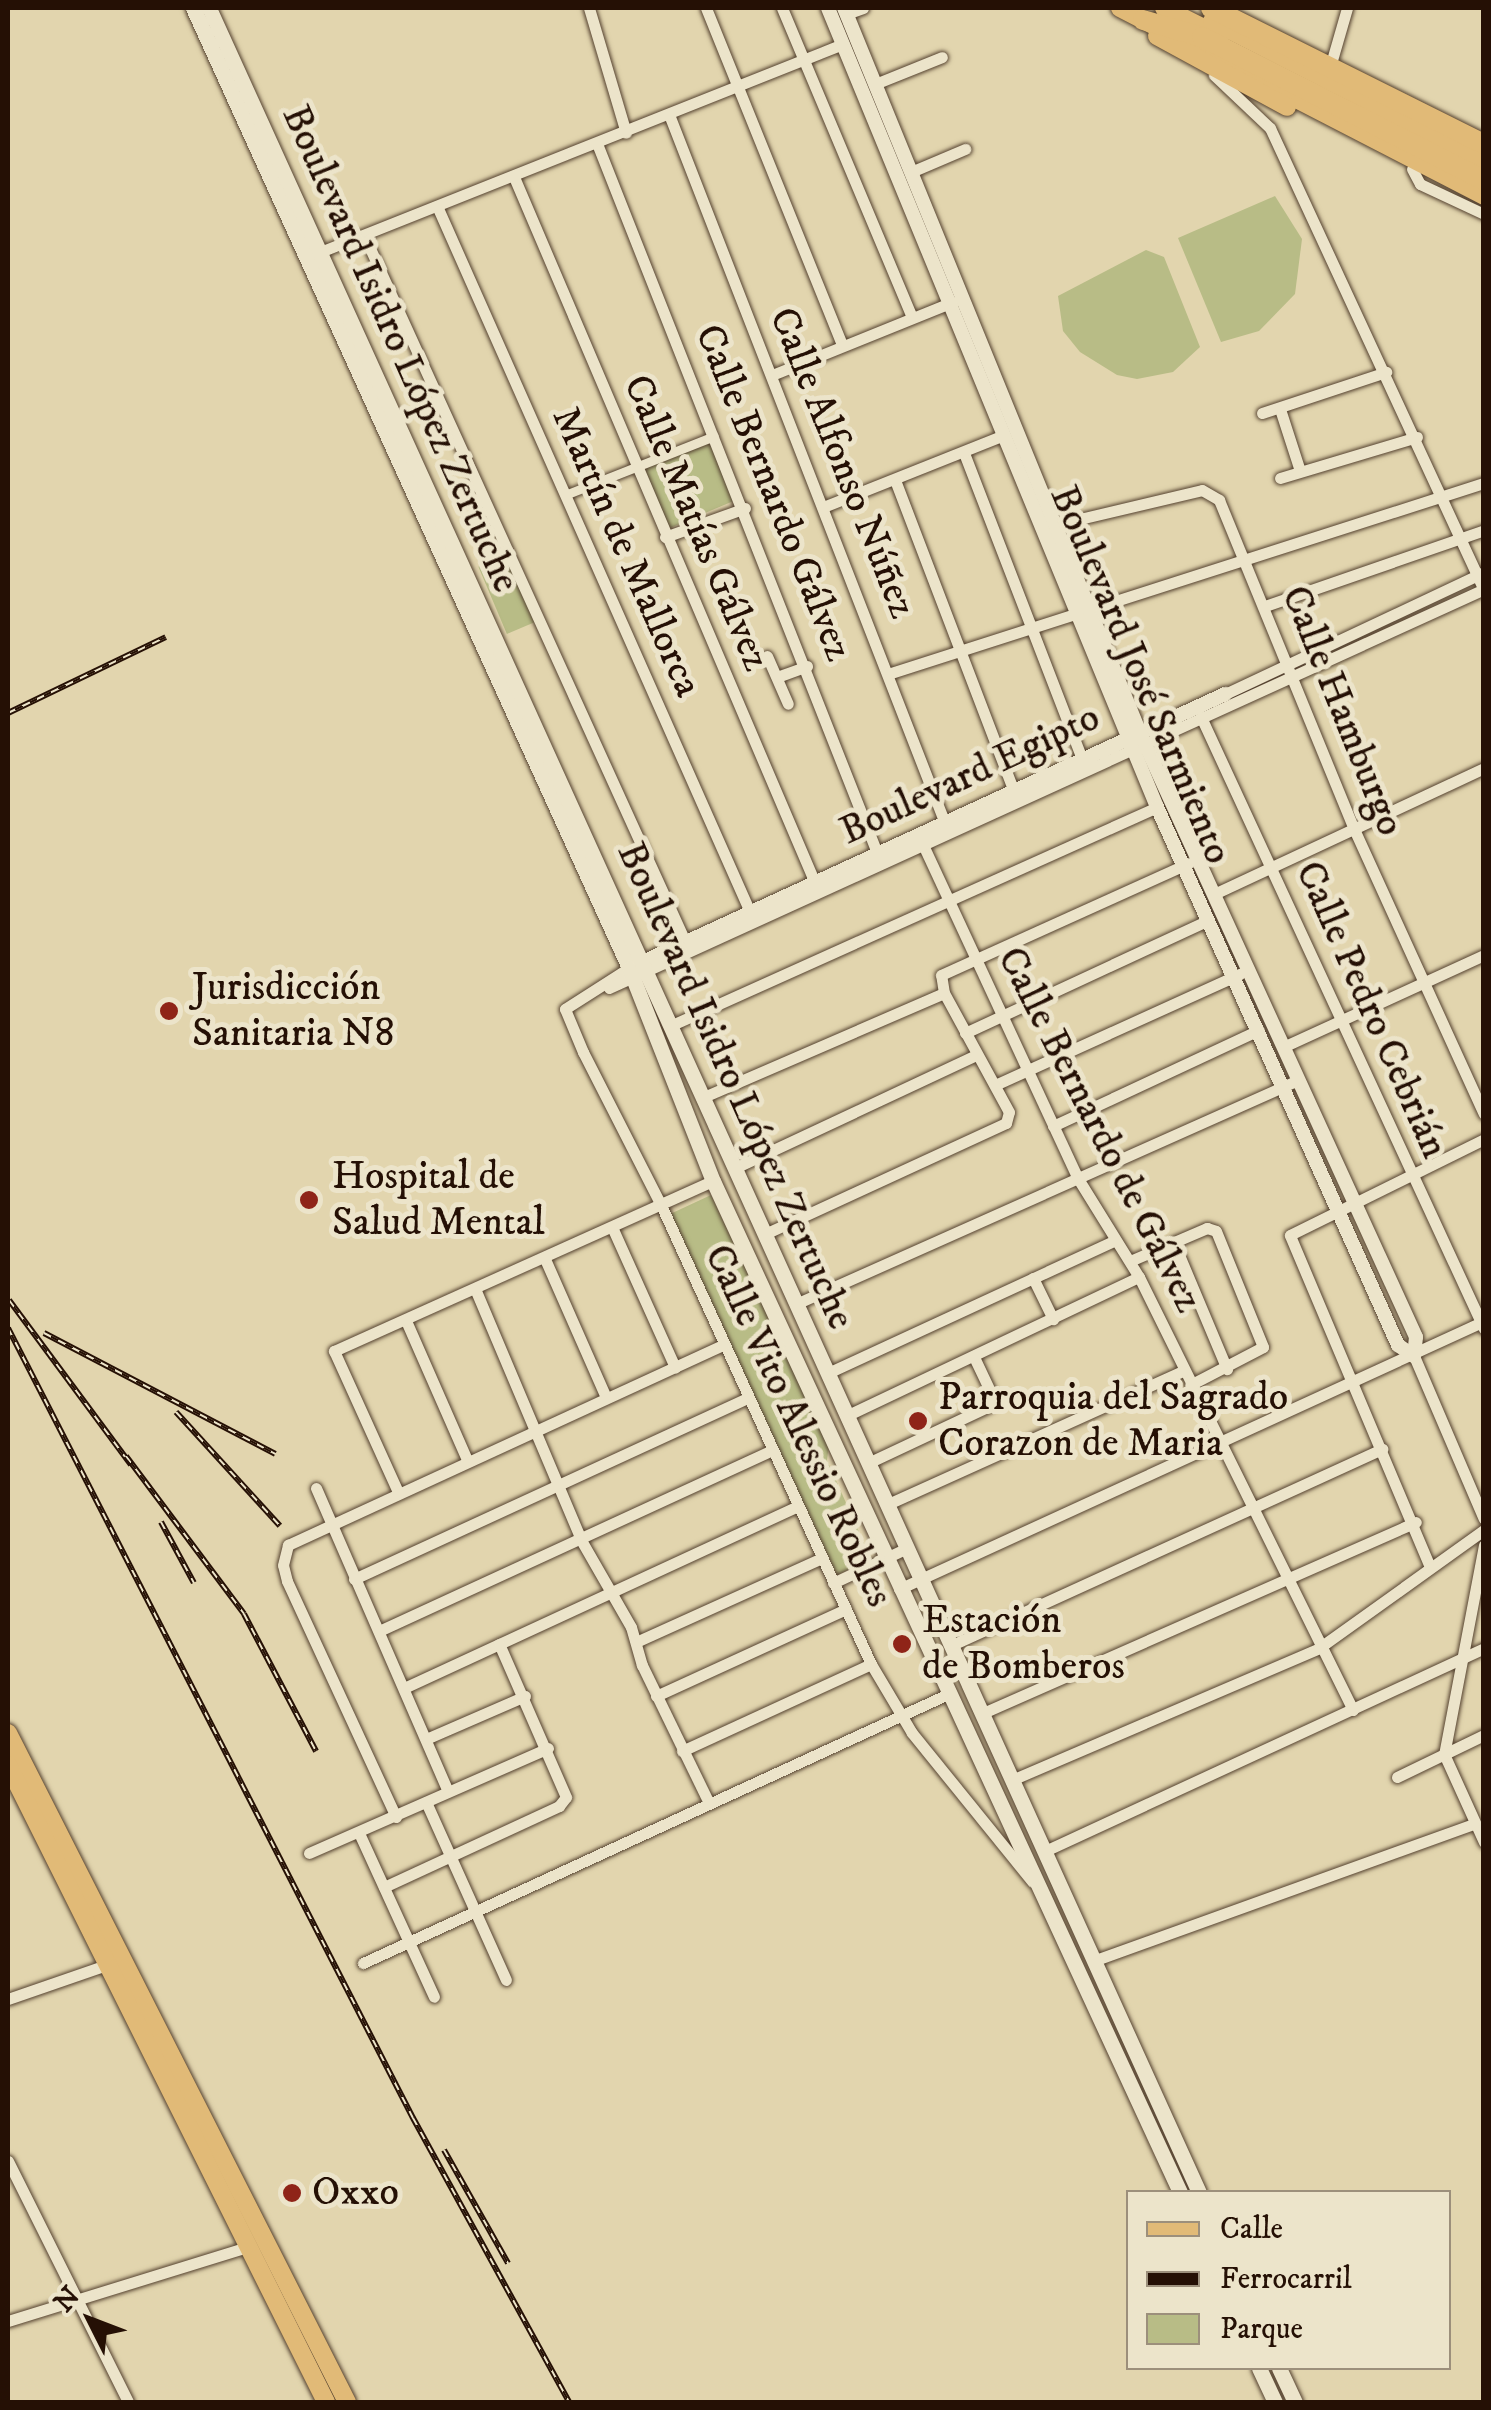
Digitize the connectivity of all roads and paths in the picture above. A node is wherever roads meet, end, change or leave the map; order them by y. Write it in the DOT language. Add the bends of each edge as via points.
graph roads {
  1 [pos="193,8"];
  2 [pos="209,8"];
  3 [pos="590,8"];
  4 [pos="706,8"];
  5 [pos="782,8"];
  6 [pos="828,8"];
  7 [pos="864,8"];
  8 [pos="1120,8"];
  9 [pos="1164,8"];
  10 [pos="1185,8"];
  11 [pos="1211,8"];
  12 [pos="1230,8"];
  13 [pos="1347,8"];
  14 [pos="845,10"];
  15 [pos="1144,20"];
  16 [pos="844,44"];
  17 [pos="942,56"];
  18 [pos="804,60"];
  19 [pos="1332,63"];
  20 [pos="1203,66"];
  21 [pos="875,84"];
  22 [pos="740,90"];
  23 [pos="670,117"];
  24 [pos="626,133"];
  25 [pos="1484,144"];
  26 [pos="598,146"];
  27 [pos="965,149"];
  28 [pos="1484,160"];
  29 [pos="1412,170"];
  30 [pos="1484,170"];
  31 [pos="911,172"];
  32 [pos="514,177"];
  33 [pos="1484,180"];
  34 [pos="1484,196"];
  35 [pos="438,206"];
  36 [pos="1484,206"];
  37 [pos="1484,214"];
  38 [pos="364,234"];
  39 [pos="320,252"];
  40 [pos="954,302"];
  41 [pos="912,318"];
  42 [pos="842,345"];
  43 [pos="1386,372"];
  44 [pos="772,375"];
  45 [pos="381,404"];
  46 [pos="1280,408"];
  47 [pos="1262,413"];
  48 [pos="714,436"];
  49 [pos="1004,436"];
  50 [pos="1417,437"];
  51 [pos="964,453"];
  52 [pos="636,466"];
  53 [pos="1300,471"];
  54 [pos="1280,478"];
  55 [pos="895,480"];
  56 [pos="1484,483"];
  57 [pos="566,495"];
  58 [pos="1441,495"];
  59 [pos="822,506"];
  60 [pos="745,508"];
  61 [pos="1049,526"];
  62 [pos="1484,530"];
  63 [pos="665,536"];
  64 [pos="1459,537"];
  65 [pos="1244,555"];
  66 [pos="1480,574"];
  67 [pos="1483,589"];
  68 [pos="1265,606"];
  69 [pos="1082,607"];
  70 [pos="1031,625"];
  71 [pos="959,650"];
  72 [pos="768,656"];
  73 [pos="808,666"];
  74 [pos="1289,670"];
  75 [pos="891,673"];
  76 [pos="776,677"];
  77 [pos="1226,694"];
  78 [pos="788,704"];
  79 [pos="1201,717"];
  80 [pos="1136,741"];
  81 [pos="1085,766"];
  82 [pos="1484,768"];
  83 [pos="1016,797"];
  84 [pos="1157,807"];
  85 [pos="947,829"];
  86 [pos="1354,829"];
  87 [pos="924,847"];
  88 [pos="880,860"];
  89 [pos="1190,862"];
  90 [pos="1271,867"];
  91 [pos="817,888"];
  92 [pos="1214,894"];
  93 [pos="950,902"];
  94 [pos="752,918"];
  95 [pos="1208,920"];
  96 [pos="684,941"];
  97 [pos="1484,954"];
  98 [pos="975,958"];
  99 [pos="639,971"];
  100 [pos="1242,973"];
  101 [pos="1421,984"];
  102 [pos="941,988"];
  103 [pos="565,1009"];
  104 [pos="1000,1012"];
  105 [pos="1340,1022"];
  106 [pos="672,1025"];
  107 [pos="1259,1030"];
  108 [pos="964,1033"];
  109 [pos="1284,1047"];
  110 [pos="976,1055"];
  111 [pos="1028,1069"];
  112 [pos="1292,1083"];
  113 [pos="994,1085"];
  114 [pos="706,1096"];
  115 [pos="1484,1114"];
  116 [pos="1053,1126"];
  117 [pos="1484,1140"];
  118 [pos="737,1167"];
  119 [pos="1409,1174"];
  120 [pos="1077,1177"];
  121 [pos="714,1181"];
  122 [pos="1345,1204"];
  123 [pos="661,1205"];
  124 [pos="612,1226"];
  125 [pos="767,1233"];
  126 [pos="1114,1241"];
  127 [pos="1174,1244"];
  128 [pos="546,1259"];
  129 [pos="1130,1261"];
  130 [pos="1139,1277"];
  131 [pos="1033,1278"];
  132 [pos="476,1290"];
  133 [pos="798,1303"];
  134 [pos="1052,1319"];
  135 [pos="407,1324"];
  136 [pos="1482,1324"];
  137 [pos="723,1345"];
  138 [pos="1414,1356"];
  139 [pos="974,1357"];
  140 [pos="675,1367"];
  141 [pos="1227,1368"];
  142 [pos="1183,1371"];
  143 [pos="830,1372"];
  144 [pos="1355,1379"];
  145 [pos="1190,1385"];
  146 [pos="606,1397"];
  147 [pos="747,1398"];
  148 [pos="848,1415"];
  149 [pos="534,1432"];
  150 [pos="1220,1440"];
  151 [pos="772,1450"];
  152 [pos="1383,1450"];
  153 [pos="467,1460"];
  154 [pos="868,1462"];
  155 [pos="558,1486"];
  156 [pos="316,1488"];
  157 [pos="398,1492"];
  158 [pos="888,1504"];
  159 [pos="798,1506"];
  160 [pos="1254,1512"];
  161 [pos="1484,1519"];
  162 [pos="1416,1522"];
  163 [pos="332,1524"];
  164 [pos="1484,1530"];
  165 [pos="581,1540"];
  166 [pos="1484,1545"];
  167 [pos="907,1548"];
  168 [pos="822,1558"];
  169 [pos="885,1559"];
  170 [pos="1430,1567"];
  171 [pos="921,1577"];
  172 [pos="354,1579"];
  173 [pos="1286,1580"];
  174 [pos="834,1583"];
  175 [pos="899,1588"];
  176 [pos="607,1591"];
  177 [pos="846,1609"];
  178 [pos="379,1631"];
  179 [pos="636,1642"];
  180 [pos="499,1644"];
  181 [pos="952,1644"];
  182 [pos="1319,1648"];
  183 [pos="1484,1648"];
  184 [pos="1461,1659"];
  185 [pos="871,1664"];
  186 [pos="404,1688"];
  187 [pos="948,1694"];
  188 [pos="525,1696"];
  189 [pos="656,1696"];
  190 [pos="1353,1710"];
  191 [pos="983,1713"];
  192 [pos="900,1715"];
  193 [pos="8,1732"];
  194 [pos="1484,1735"];
  195 [pos="426,1739"];
  196 [pos="548,1748"];
  197 [pos="682,1751"];
  198 [pos="1444,1754"];
  199 [pos="13,1765"];
  200 [pos="1397,1778"];
  201 [pos="1014,1779"];
  202 [pos="448,1792"];
  203 [pos="426,1802"];
  204 [pos="709,1803"];
  205 [pos="396,1816"];
  206 [pos="1473,1824"];
  207 [pos="359,1833"];
  208 [pos="1484,1842"];
  209 [pos="1045,1851"];
  210 [pos="310,1853"];
  211 [pos="450,1854"];
  212 [pos="384,1887"];
  213 [pos="1044,1896"];
  214 [pos="476,1910"];
  215 [pos="407,1939"];
  216 [pos="1094,1961"];
  217 [pos="113,1962"];
  218 [pos="363,1962"];
  219 [pos="506,1980"];
  220 [pos="434,1997"];
  221 [pos="8,2000"];
  222 [pos="146,2026"];
  223 [pos="1168,2125"];
  224 [pos="1152,2131"];
  225 [pos="8,2161"];
  226 [pos="1179,2190"];
  227 [pos="1198,2190"];
  228 [pos="246,2246"];
  229 [pos="269,2246"];
  230 [pos="75,2297"];
  231 [pos="8,2321"];
  232 [pos="1260,2370"];
  233 [pos="1280,2370"];
  234 [pos="128,2402"];
  235 [pos="326,2402"];
  236 [pos="347,2402"];
  237 [pos="1275,2402"];
  238 [pos="1294,2402"];
  1 -- 45 [label="main road, Boulevard Isidro López Zertuche"];
  2 -- 39 [label="main road, Boulevard Isidro López Zertuche"];
  3 -- 24 [label="street"];
  4 -- 22 [label="street"];
  5 -- 18 [label="street"];
  6 -- 16 [label="street, Boulevard José Sarmiento"];
  7 -- 14 [label="street"];
  8 -- 15 [label="main road"];
  9 -- 30 [label="main road"];
  10 -- 28 [label="main road"];
  11 -- 19 [label="highway"];
  12 -- 19 [label="street"];
  13 -- 19 [label="street"];
  14 -- 21 [label="street, Boulevard José Sarmiento"];
  15 -- 20 [label="main road"];
  15 -- 33 [label="highway" via="1202,37"];
  15 -- 34 [label="main road"];
  16 -- 18 [label="street"];
  16 -- 40 [label="street, Boulevard José Sarmiento"];
  17 -- 21 [label="street"];
  18 -- 22 [label="street"];
  18 -- 41 [label="street"];
  19 -- 25 [label="highway"];
  20 -- 29 [label="main road"];
  20 -- 43 [label="street" via="1270,128"];
  21 -- 31 [label="street, Boulevard José Sarmiento"];
  22 -- 23 [label="street"];
  22 -- 42 [label="street"];
  23 -- 24 [label="street"];
  23 -- 44 [label="street, Calle Alfonso Núñez"];
  24 -- 26 [label="street"];
  26 -- 32 [label="street"];
  26 -- 48 [label="street, Calle Bernardo Gálvez"];
  27 -- 31 [label="street"];
  29 -- 36 [label="main road"];
  29 -- 37 [label="street" via="1420,184"];
  31 -- 40 [label="street, Boulevard José Sarmiento"];
  32 -- 35 [label="street"];
  32 -- 52 [label="street, Calle Matías Gálvez"];
  35 -- 38 [label="street"];
  35 -- 57 [label="street, Martín de Mallorca"];
  38 -- 39 [label="street"];
  38 -- 96 [label="street"];
  39 -- 45 [label="main road, Boulevard Isidro López Zertuche"];
  40 -- 41 [label="street"];
  40 -- 49 [label="street, Boulevard José Sarmiento"];
  40 -- 61 [label="street, Boulevard José Sarmiento"];
  41 -- 42 [label="street"];
  42 -- 44 [label="street"];
  43 -- 46 [label="street"];
  43 -- 50 [label="street"];
  44 -- 59 [label="street, Calle Alfonso Núñez"];
  45 -- 99 [label="main road, Boulevard Isidro López Zertuche"];
  46 -- 47 [label="street"];
  46 -- 53 [label="street"];
  48 -- 52 [label="street"];
  48 -- 60 [label="street, Calle Bernardo Gálvez"];
  49 -- 51 [label="street"];
  49 -- 61 [label="street, Boulevard José Sarmiento"];
  50 -- 53 [label="street"];
  50 -- 58 [label="street"];
  51 -- 55 [label="street"];
  51 -- 70 [label="street"];
  52 -- 57 [label="street"];
  52 -- 63 [label="street, Calle Matías Gálvez"];
  53 -- 54 [label="street"];
  55 -- 59 [label="street"];
  55 -- 71 [label="street"];
  56 -- 58 [label="street"];
  57 -- 94 [label="street, Martín de Mallorca"];
  58 -- 64 [label="street"];
  58 -- 65 [label="street"];
  59 -- 75 [label="street, Calle Alfonso Núñez"];
  60 -- 63 [label="street"];
  60 -- 73 [label="street, Calle Bernardo Gálvez"];
  61 -- 65 [label="street, Calle Hamburgo" via="1209,491"];
  61 -- 69 [label="street, Boulevard José Sarmiento"];
  62 -- 64 [label="street"];
  63 -- 91 [label="street, Calle Matías Gálvez"];
  64 -- 66 [label="street"];
  64 -- 68 [label="street"];
  65 -- 68 [label="street, Calle Hamburgo"];
  65 -- 69 [label="street"];
  66 -- 67 [label="street"];
  66 -- 74 [label="street, Boulevard Egipto"];
  67 -- 74 [label="street, Boulevard Egipto"];
  68 -- 74 [label="street, Calle Hamburgo"];
  69 -- 70 [label="street"];
  69 -- 80 [label="street, Boulevard José Sarmiento"];
  70 -- 71 [label="street"];
  70 -- 81 [label="street"];
  71 -- 75 [label="street"];
  71 -- 83 [label="street"];
  72 -- 76 [label="street"];
  73 -- 76 [label="street"];
  73 -- 88 [label="street, Calle Bernardo Gálvez"];
  74 -- 77 [label="street, Boulevard Egipto"];
  74 -- 79 [label="street, Boulevard Egipto"];
  74 -- 86 [label="street, Calle Hamburgo"];
  75 -- 85 [label="street, Calle Alfonso Núñez"];
  76 -- 78 [label="street"];
  77 -- 80 [label="street, Boulevard Egipto"];
  79 -- 80 [label="street, Boulevard Egipto"];
  79 -- 90 [label="street, Calle Pedro Cebrián"];
  80 -- 81 [label="street, Boulevard Egipto"];
  80 -- 84 [label="street, Boulevard José Sarmiento"];
  80 -- 89 [label="street, Boulevard José Sarmiento"];
  81 -- 83 [label="street, Boulevard Egipto"];
  82 -- 86 [label="street"];
  83 -- 85 [label="street, Boulevard Egipto"];
  84 -- 89 [label="street, Boulevard José Sarmiento"];
  84 -- 93 [label="street"];
  85 -- 87 [label="street, Boulevard Egipto"];
  85 -- 88 [label="street, Boulevard Egipto"];
  86 -- 90 [label="street"];
  86 -- 101 [label="street, Calle Hamburgo"];
  87 -- 88 [label="street, Boulevard Egipto"];
  87 -- 93 [label="street, Calle Bernardo de Gálvez"];
  88 -- 91 [label="street, Boulevard Egipto"];
  89 -- 92 [label="street, Boulevard José Sarmiento"];
  89 -- 95 [label="street, Boulevard José Sarmiento"];
  89 -- 98 [label="street"];
  90 -- 92 [label="street"];
  90 -- 105 [label="street, Calle Pedro Cebrián"];
  91 -- 94 [label="street, Boulevard Egipto"];
  92 -- 100 [label="street, Boulevard José Sarmiento"];
  93 -- 98 [label="street, Calle Bernardo de Gálvez"];
  93 -- 106 [label="street"];
  94 -- 96 [label="street, Boulevard Egipto"];
  94 -- 99 [label="street, Boulevard Egipto"];
  95 -- 100 [label="street, Boulevard José Sarmiento"];
  95 -- 104 [label="street"];
  96 -- 99 [label="street, Boulevard Egipto"];
  97 -- 101 [label="street"];
  98 -- 102 [label="street" via="941,975"];
  98 -- 104 [label="street, Calle Bernardo de Gálvez"];
  99 -- 103 [label="street, Boulevard Egipto"];
  99 -- 106 [label="main road, Boulevard Isidro López Zertuche"];
  99 -- 121 [label="main road, Boulevard Isidro López Zertuche"];
  100 -- 107 [label="street, Boulevard José Sarmiento"];
  100 -- 109 [label="street, Boulevard José Sarmiento"];
  100 -- 111 [label="street"];
  101 -- 105 [label="street"];
  101 -- 115 [label="street, Calle Hamburgo"];
  102 -- 108 [label="street"];
  102 -- 114 [label="street"];
  103 -- 123 [label="street, Calle Vito Alessio Robles"];
  104 -- 108 [label="street"];
  104 -- 111 [label="street, Calle Bernardo de Gálvez"];
  105 -- 109 [label="street"];
  105 -- 119 [label="street, Calle Pedro Cebrián"];
  106 -- 114 [label="main road, Boulevard Isidro López Zertuche"];
  107 -- 112 [label="street, Boulevard José Sarmiento"];
  107 -- 116 [label="street"];
  108 -- 110 [label="street"];
  109 -- 112 [label="street, Boulevard José Sarmiento"];
  110 -- 113 [label="street"];
  110 -- 118 [label="street"];
  111 -- 113 [label="street"];
  111 -- 116 [label="street, Calle Bernardo de Gálvez"];
  112 -- 120 [label="street"];
  112 -- 122 [label="street, Boulevard José Sarmiento"];
  113 -- 125 [label="street" via="1009,1112 1006,1123"];
  114 -- 118 [label="main road, Boulevard Isidro López Zertuche"];
  116 -- 120 [label="street, Calle Bernardo de Gálvez"];
  117 -- 119 [label="street"];
  118 -- 125 [label="main road, Boulevard Isidro López Zertuche"];
  119 -- 122 [label="street"];
  119 -- 136 [label="street, Calle Pedro Cebrián"];
  120 -- 126 [label="street, Calle Bernardo de Gálvez"];
  120 -- 133 [label="street"];
  121 -- 123 [label="street"];
  121 -- 169 [label="main road, Boulevard Isidro López Zertuche"];
  122 -- 138 [label="street, Boulevard José Sarmiento" via="1398,1345"];
  122 -- 144 [label="street" via="1296,1227 1290,1238"];
  123 -- 124 [label="street"];
  123 -- 137 [label="street, Calle Vito Alessio Robles"];
  124 -- 128 [label="street"];
  124 -- 140 [label="street"];
  125 -- 133 [label="main road, Boulevard Isidro López Zertuche"];
  126 -- 129 [label="street, Calle Bernardo de Gálvez"];
  126 -- 131 [label="street"];
  127 -- 129 [label="street"];
  127 -- 141 [label="street"];
  127 -- 141 [label="street" via="1208,1228 1216,1232 1264,1345"];
  128 -- 132 [label="street"];
  128 -- 146 [label="street"];
  129 -- 130 [label="street, Calle Bernardo de Gálvez"];
  130 -- 134 [label="street"];
  130 -- 142 [label="street, Calle Bernardo de Gálvez"];
  131 -- 134 [label="street"];
  131 -- 143 [label="street"];
  132 -- 135 [label="street"];
  132 -- 149 [label="street"];
  133 -- 143 [label="main road, Boulevard Isidro López Zertuche"];
  134 -- 139 [label="street"];
  135 -- 153 [label="street"];
  135 -- 157 [label="street" via="334,1351"];
  136 -- 138 [label="street"];
  137 -- 140 [label="street"];
  137 -- 147 [label="street, Calle Vito Alessio Robles"];
  138 -- 144 [label="street"];
  138 -- 161 [label="street, Boulevard José Sarmiento"];
  139 -- 148 [label="street"];
  139 -- 154 [label="street" via="992,1395 989,1406"];
  140 -- 146 [label="street"];
  141 -- 145 [label="street"];
  142 -- 145 [label="street, Calle Bernardo de Gálvez"];
  142 -- 158 [label="street"];
  143 -- 148 [label="main road, Boulevard Isidro López Zertuche"];
  144 -- 150 [label="street"];
  144 -- 152 [label="street"];
  145 -- 150 [label="street, Calle Bernardo de Gálvez"];
  146 -- 149 [label="street"];
  147 -- 151 [label="street, Calle Vito Alessio Robles"];
  147 -- 155 [label="street"];
  148 -- 154 [label="main road, Boulevard Isidro López Zertuche"];
  149 -- 153 [label="street"];
  149 -- 155 [label="street"];
  150 -- 160 [label="street, Calle Bernardo de Gálvez"];
  150 -- 171 [label="street"];
  151 -- 159 [label="street, Calle Vito Alessio Robles"];
  151 -- 165 [label="street"];
  152 -- 160 [label="street"];
  152 -- 162 [label="street"];
  153 -- 157 [label="street"];
  154 -- 158 [label="main road, Boulevard Isidro López Zertuche"];
  155 -- 165 [label="street"];
  155 -- 172 [label="street"];
  156 -- 163 [label="street"];
  157 -- 163 [label="street"];
  158 -- 167 [label="main road, Boulevard Isidro López Zertuche"];
  159 -- 168 [label="street, Calle Vito Alessio Robles"];
  159 -- 176 [label="street"];
  160 -- 173 [label="street, Calle Bernardo de Gálvez"];
  160 -- 181 [label="street"];
  162 -- 170 [label="street"];
  162 -- 173 [label="street"];
  163 -- 172 [label="street"];
  163 -- 205 [label="street" via="297,1538 284,1552 292,1594"];
  164 -- 170 [label="street"];
  165 -- 176 [label="street"];
  165 -- 178 [label="street"];
  166 -- 184 [label="street"];
  167 -- 169 [label="street"];
  167 -- 171 [label="main road, Boulevard Isidro López Zertuche"];
  168 -- 174 [label="street, Calle Vito Alessio Robles"];
  168 -- 179 [label="street"];
  169 -- 174 [label="street"];
  169 -- 175 [label="main road, Boulevard Isidro López Zertuche"];
  170 -- 182 [label="street"];
  171 -- 175 [label="street"];
  171 -- 181 [label="main road, Boulevard Isidro López Zertuche"];
  172 -- 178 [label="street"];
  173 -- 182 [label="street, Calle Bernardo de Gálvez"];
  173 -- 191 [label="street"];
  174 -- 177 [label="street, Calle Vito Alessio Robles"];
  175 -- 187 [label="main road, Boulevard Isidro López Zertuche"];
  176 -- 179 [label="street"];
  176 -- 180 [label="street"];
  177 -- 185 [label="street, Calle Vito Alessio Robles"];
  177 -- 189 [label="street"];
  178 -- 186 [label="street"];
  179 -- 189 [label="street"];
  180 -- 186 [label="street"];
  180 -- 188 [label="street"];
  181 -- 191 [label="main road, Boulevard Isidro López Zertuche"];
  182 -- 190 [label="street, Calle Bernardo de Gálvez"];
  182 -- 201 [label="street"];
  183 -- 184 [label="street"];
  184 -- 190 [label="street"];
  184 -- 198 [label="street"];
  185 -- 192 [label="street, Calle Vito Alessio Robles"];
  185 -- 197 [label="street"];
  186 -- 195 [label="street"];
  187 -- 192 [label="street"];
  187 -- 213 [label="main road, Boulevard Isidro López Zertuche"];
  188 -- 195 [label="street"];
  188 -- 196 [label="street"];
  189 -- 197 [label="street"];
  190 -- 209 [label="street"];
  191 -- 201 [label="main road, Boulevard Isidro López Zertuche"];
  192 -- 204 [label="street"];
  192 -- 213 [label="street, Calle Vito Alessio Robles"];
  193 -- 199 [label="main road"];
  194 -- 198 [label="street"];
  195 -- 202 [label="street"];
  196 -- 202 [label="street"];
  196 -- 211 [label="street" via="567,1792 559,1806"];
  197 -- 204 [label="street"];
  198 -- 200 [label="street"];
  198 -- 206 [label="street"];
  199 -- 217 [label="main road"];
  201 -- 209 [label="main road, Boulevard Isidro López Zertuche"];
  202 -- 203 [label="street"];
  203 -- 205 [label="street"];
  203 -- 211 [label="street"];
  204 -- 214 [label="street"];
  205 -- 207 [label="street"];
  206 -- 208 [label="street"];
  206 -- 216 [label="street"];
  207 -- 210 [label="street"];
  207 -- 212 [label="street"];
  209 -- 216 [label="main road, Boulevard Isidro López Zertuche"];
  211 -- 212 [label="street"];
  211 -- 214 [label="street"];
  212 -- 215 [label="street"];
  213 -- 224 [label="main road, Boulevard Isidro López Zertuche"];
  214 -- 215 [label="street"];
  214 -- 219 [label="street"];
  215 -- 218 [label="street"];
  215 -- 220 [label="street"];
  216 -- 223 [label="main road, Boulevard Isidro López Zertuche"];
  217 -- 221 [label="street"];
  217 -- 222 [label="main road"];
  222 -- 228 [label="main road"];
  222 -- 229 [label="main road"];
  223 -- 224 [label="main road"];
  223 -- 227 [label="main road, Boulevard Isidro López Zertuche"];
  224 -- 226 [label="main road, Boulevard Isidro López Zertuche"];
  225 -- 230 [label="street"];
  228 -- 229 [label="street"];
  228 -- 230 [label="street"];
  228 -- 235 [label="main road"];
  229 -- 236 [label="main road"];
  230 -- 231 [label="street"];
  230 -- 234 [label="street"];
  232 -- 237 [label="main road"];
  233 -- 238 [label="main road"];
}
